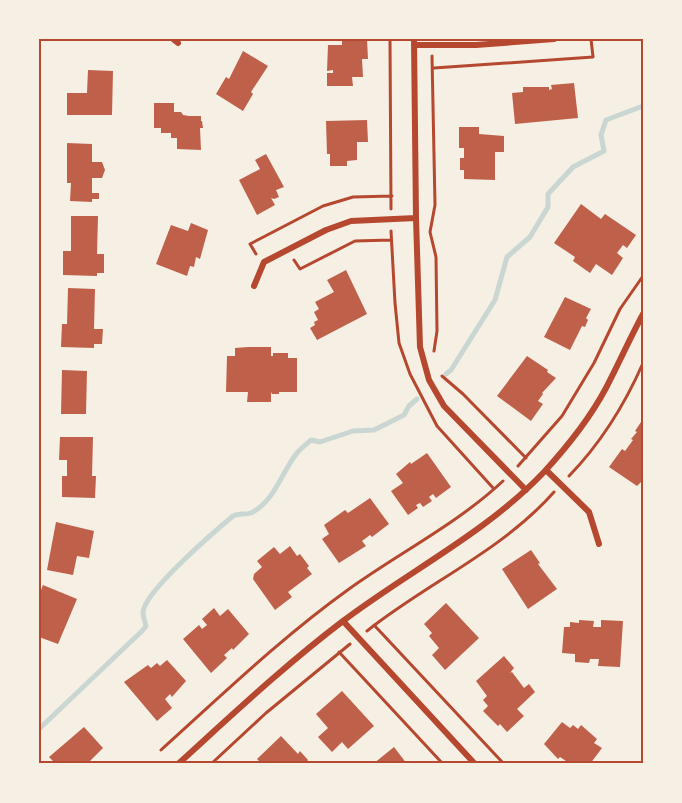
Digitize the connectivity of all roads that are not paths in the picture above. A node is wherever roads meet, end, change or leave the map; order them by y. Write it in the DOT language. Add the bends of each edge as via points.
graph roads {
  1 [pos="554,39"];
  2 [pos="414,42"];
  3 [pos="416,218"];
  4 [pos="254,286"];
  5 [pos="643,314"];
  6 [pos="546,470"];
  7 [pos="526,490"];
  8 [pos="599,544"];
  9 [pos="343,621"];
  10 [pos="178,764"];
  11 [pos="475,764"];
  1 -- 2 [label="street" via="476,45"];
  2 -- 3 [label="street"];
  3 -- 4 [label="street" via="351,220 326,230 264,262"];
  3 -- 7 [label="street" via="420,347 429,380 444,406"];
  5 -- 6 [label="street" via="605,389 577,433"];
  6 -- 7 [label="street"];
  6 -- 8 [label="street" via="589,512"];
  7 -- 9 [label="street" via="464,540"];
  9 -- 10 [label="street" via="280,671"];
  9 -- 11 [label="street"];
}
